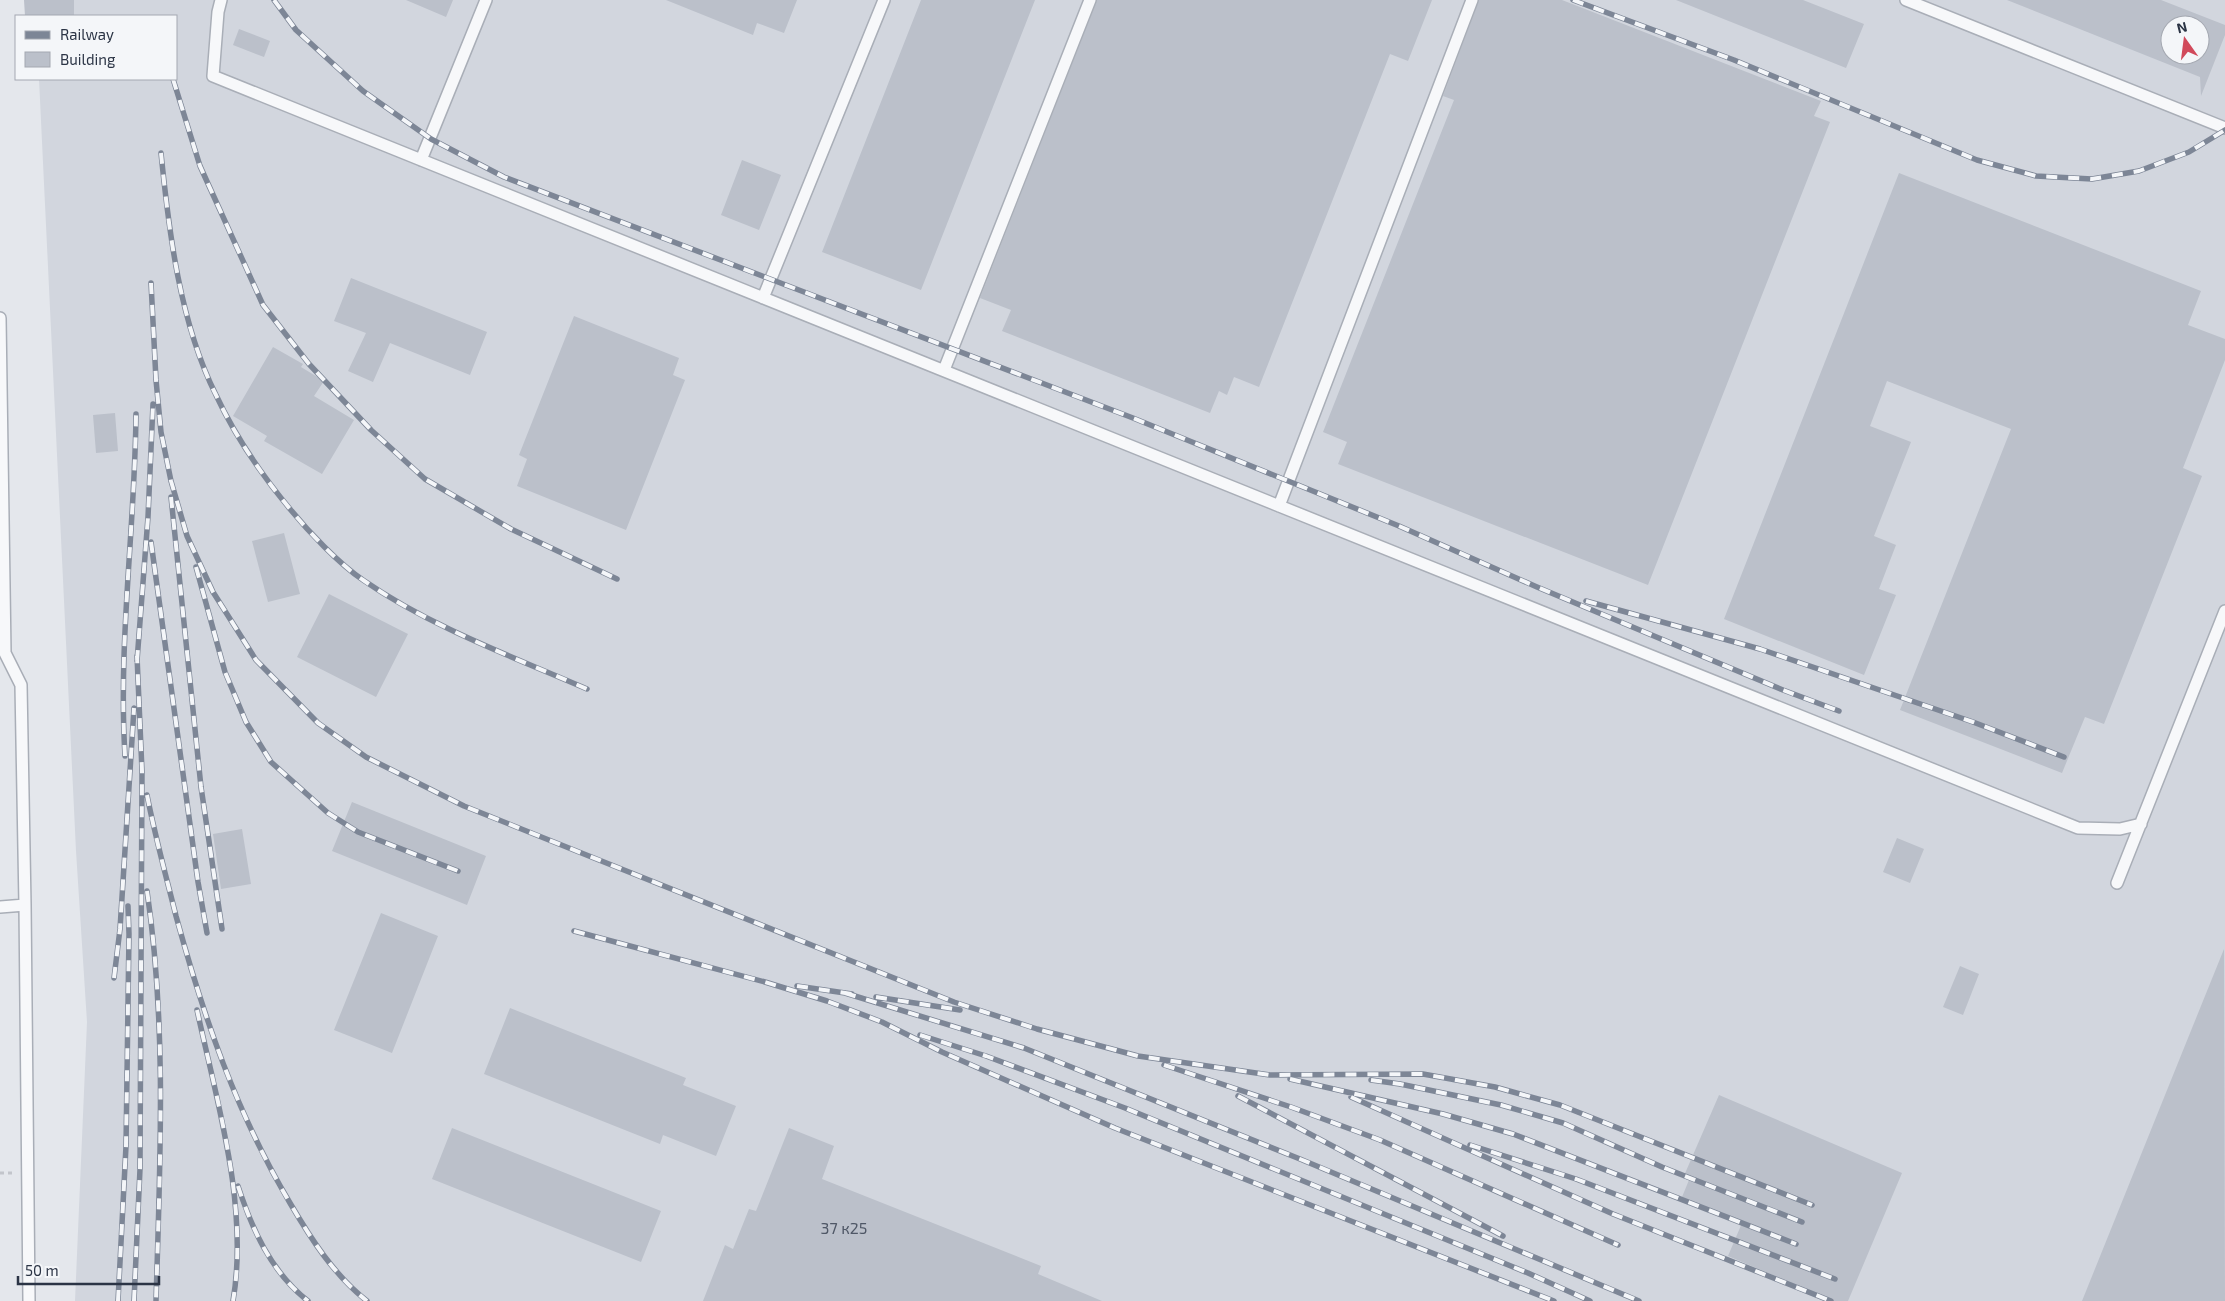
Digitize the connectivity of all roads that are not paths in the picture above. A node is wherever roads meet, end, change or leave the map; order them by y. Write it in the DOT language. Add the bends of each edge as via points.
graph roads {
  1 [pos="221,0"];
  2 [pos="486,0"];
  3 [pos="884,0"];
  4 [pos="1090,0"];
  5 [pos="1472,0"];
  6 [pos="1906,0"];
  7 [pos="2225,128"];
  8 [pos="421,160"];
  9 [pos="763,298"];
  10 [pos="0,318"];
  11 [pos="944,370"];
  12 [pos="1279,506"];
  13 [pos="2225,611"];
  14 [pos="2140,824"];
  15 [pos="2117,883"];
  16 [pos="24,905"];
  17 [pos="0,907"];
  18 [pos="29,1301"];
  1 -- 8 [label="lane" via="213,76"];
  2 -- 8 [label="lane"];
  3 -- 9 [label="lane"];
  4 -- 11 [label="lane"];
  5 -- 12 [label="lane"];
  6 -- 7 [label="lane"];
  8 -- 9 [label="lane"];
  9 -- 11 [label="lane"];
  10 -- 16 [label="lane" via="4,653 21,685"];
  11 -- 12 [label="lane"];
  12 -- 14 [label="lane" via="2078,828 2120,829"];
  13 -- 14 [label="lane"];
  14 -- 15 [label="lane"];
  16 -- 17 [label="lane"];
  16 -- 18 [label="lane"];
}
